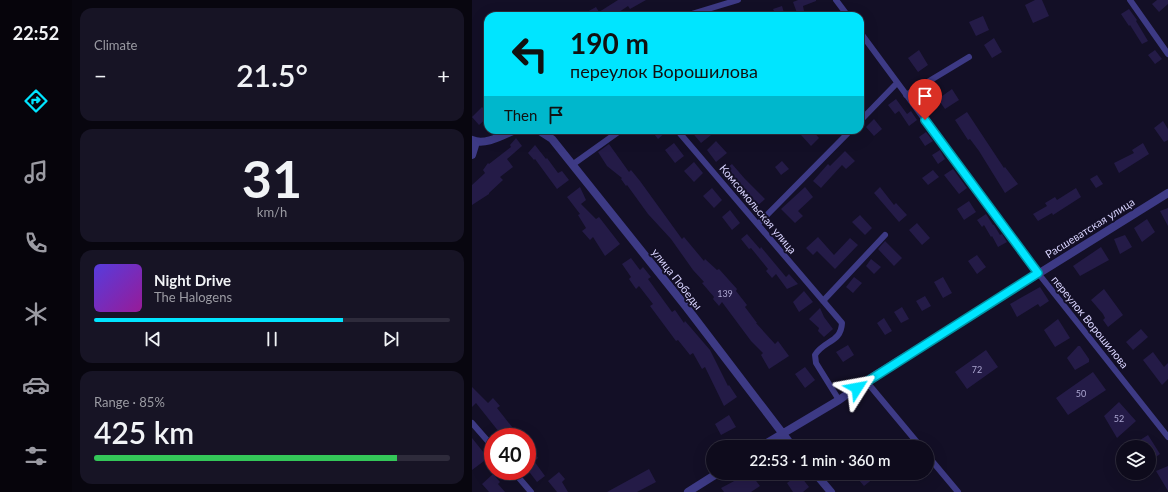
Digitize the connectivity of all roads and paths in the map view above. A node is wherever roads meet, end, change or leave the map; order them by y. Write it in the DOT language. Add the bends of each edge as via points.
graph roads {
  1 [pos="738,0"];
  2 [pos="836,0"];
  3 [pos="1130,0"];
  4 [pos="698,12"];
  5 [pos="845,12"];
  6 [pos="864,38"];
  7 [pos="1168,54"];
  8 [pos="969,57"];
  9 [pos="897,83"];
  10 [pos="906,95"];
  11 [pos="864,117"];
  12 [pos="505,134"];
  13 [pos="545,134"];
  14 [pos="615,134"];
  15 [pos="680,134"];
  16 [pos="847,134"];
  17 [pos="474,141"];
  18 [pos="472,155"];
  19 [pos="572,165"];
  20 [pos="1168,193"];
  21 [pos="758,224"];
  22 [pos="885,235"];
  23 [pos="1038,273"];
  24 [pos="823,301"];
  25 [pos="866,381"];
  26 [pos="839,400"];
  27 [pos="472,423"];
  28 [pos="782,433"];
  29 [pos="484,437"];
  30 [pos="1168,437"];
  31 [pos="771,440"];
  32 [pos="788,440"];
  33 [pos="915,440"];
  34 [pos="934,463"];
  35 [pos="521,480"];
  36 [pos="707,480"];
  37 [pos="821,480"];
  38 [pos="531,492"];
  39 [pos="688,492"];
  40 [pos="831,492"];
  41 [pos="958,492"];
  1 -- 4 [label="street"];
  2 -- 5 [label="street"];
  3 -- 7 [label="street"];
  6 -- 9 [label="street, переулок Ворошилова"];
  8 -- 10 [label="street"];
  9 -- 10 [label="street, переулок Ворошилова"];
  9 -- 11 [label="street"];
  10 -- 23 [label="street, переулок Ворошилова"];
  12 -- 17 [label="street" via="490,140"];
  13 -- 19 [label="street, улица Победы"];
  14 -- 19 [label="street"];
  15 -- 21 [label="street, Комсомольская улица"];
  16 -- 21 [label="street"];
  17 -- 18 [label="street"];
  19 -- 28 [label="street, улица Победы" via="687,308"];
  20 -- 23 [label="street, Расшеватская улица"];
  21 -- 24 [label="street, Комсомольская улица"];
  22 -- 24 [label="street"];
  23 -- 25 [label="street, Расшеватская улица"];
  23 -- 30 [label="street, переулок Ворошилова"];
  24 -- 26 [label="street, Комсомольская улица" via="842,323 841,332 819,348 815,355 816,362"];
  25 -- 26 [label="street, Расшеватская улица"];
  25 -- 33 [label="street"];
  26 -- 28 [label="street, Расшеватская улица"];
  27 -- 29 [label="street"];
  28 -- 31 [label="street, Расшеватская улица"];
  28 -- 32 [label="street, улица Победы"];
  34 -- 41 [label="street"];
  35 -- 38 [label="street"];
  36 -- 39 [label="street"];
  37 -- 40 [label="street"];
}
